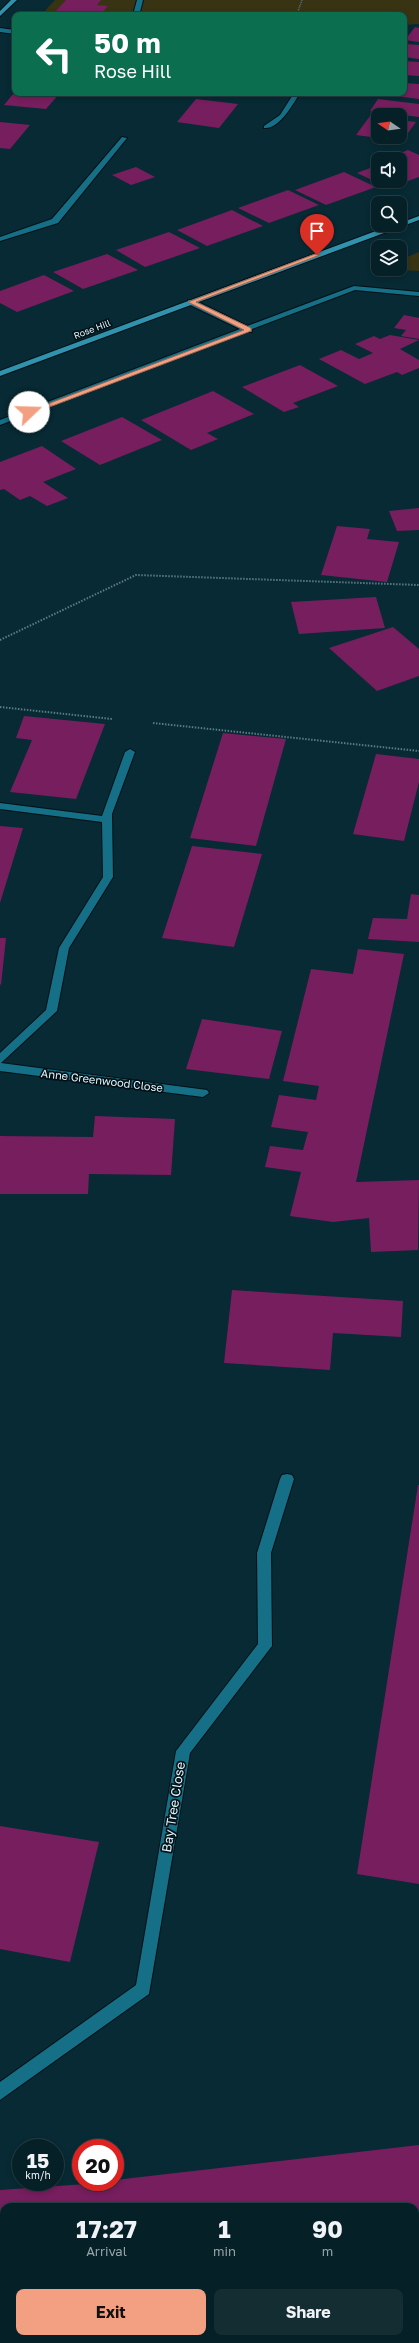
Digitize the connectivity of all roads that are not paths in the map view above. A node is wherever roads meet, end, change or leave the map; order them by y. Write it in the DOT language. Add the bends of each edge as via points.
graph roads {
  1 [pos="14,0"];
  2 [pos="140,0"];
  3 [pos="137,12"];
  4 [pos="0,14"];
  5 [pos="0,30"];
  6 [pos="12,32"];
  7 [pos="295,96"];
  8 [pos="266,126"];
  9 [pos="124,138"];
  10 [pos="419,218"];
  11 [pos="407,222"];
  12 [pos="381,232"];
  13 [pos="0,239"];
  14 [pos="419,294"];
  15 [pos="191,302"];
  16 [pos="249,330"];
  17 [pos="0,374"];
  18 [pos="0,423"];
  19 [pos="130,752"];
  20 [pos="0,806"];
  21 [pos="108,820"];
  22 [pos="0,1060"];
  23 [pos="0,1067"];
  24 [pos="203,1093"];
  25 [pos="287,1479"];
  26 [pos="0,2092"];
  1 -- 4 [label="main road"];
  2 -- 3 [label="street"];
  5 -- 6 [label="street"];
  7 -- 8 [label="street" via="282,116"];
  9 -- 13 [label="street" via="55,221"];
  10 -- 11 [label="main road, Rose Hill"];
  12 -- 15 [label="main road, Rose Hill"];
  14 -- 16 [label="street" via="354,288"];
  15 -- 16 [label="street"];
  15 -- 17 [label="main road, Rose Hill"];
  16 -- 18 [label="street"];
  19 -- 21 [label="street" via="107,814"];
  20 -- 21 [label="street"];
  21 -- 22 [label="street" via="108,877 64,948 51,1010"];
  23 -- 24 [label="street, Anne Greenwood Close"];
  25 -- 26 [label="street, Bay Tree Close" via="264,1553 265,1646 182,1751 144,1989"];
}
